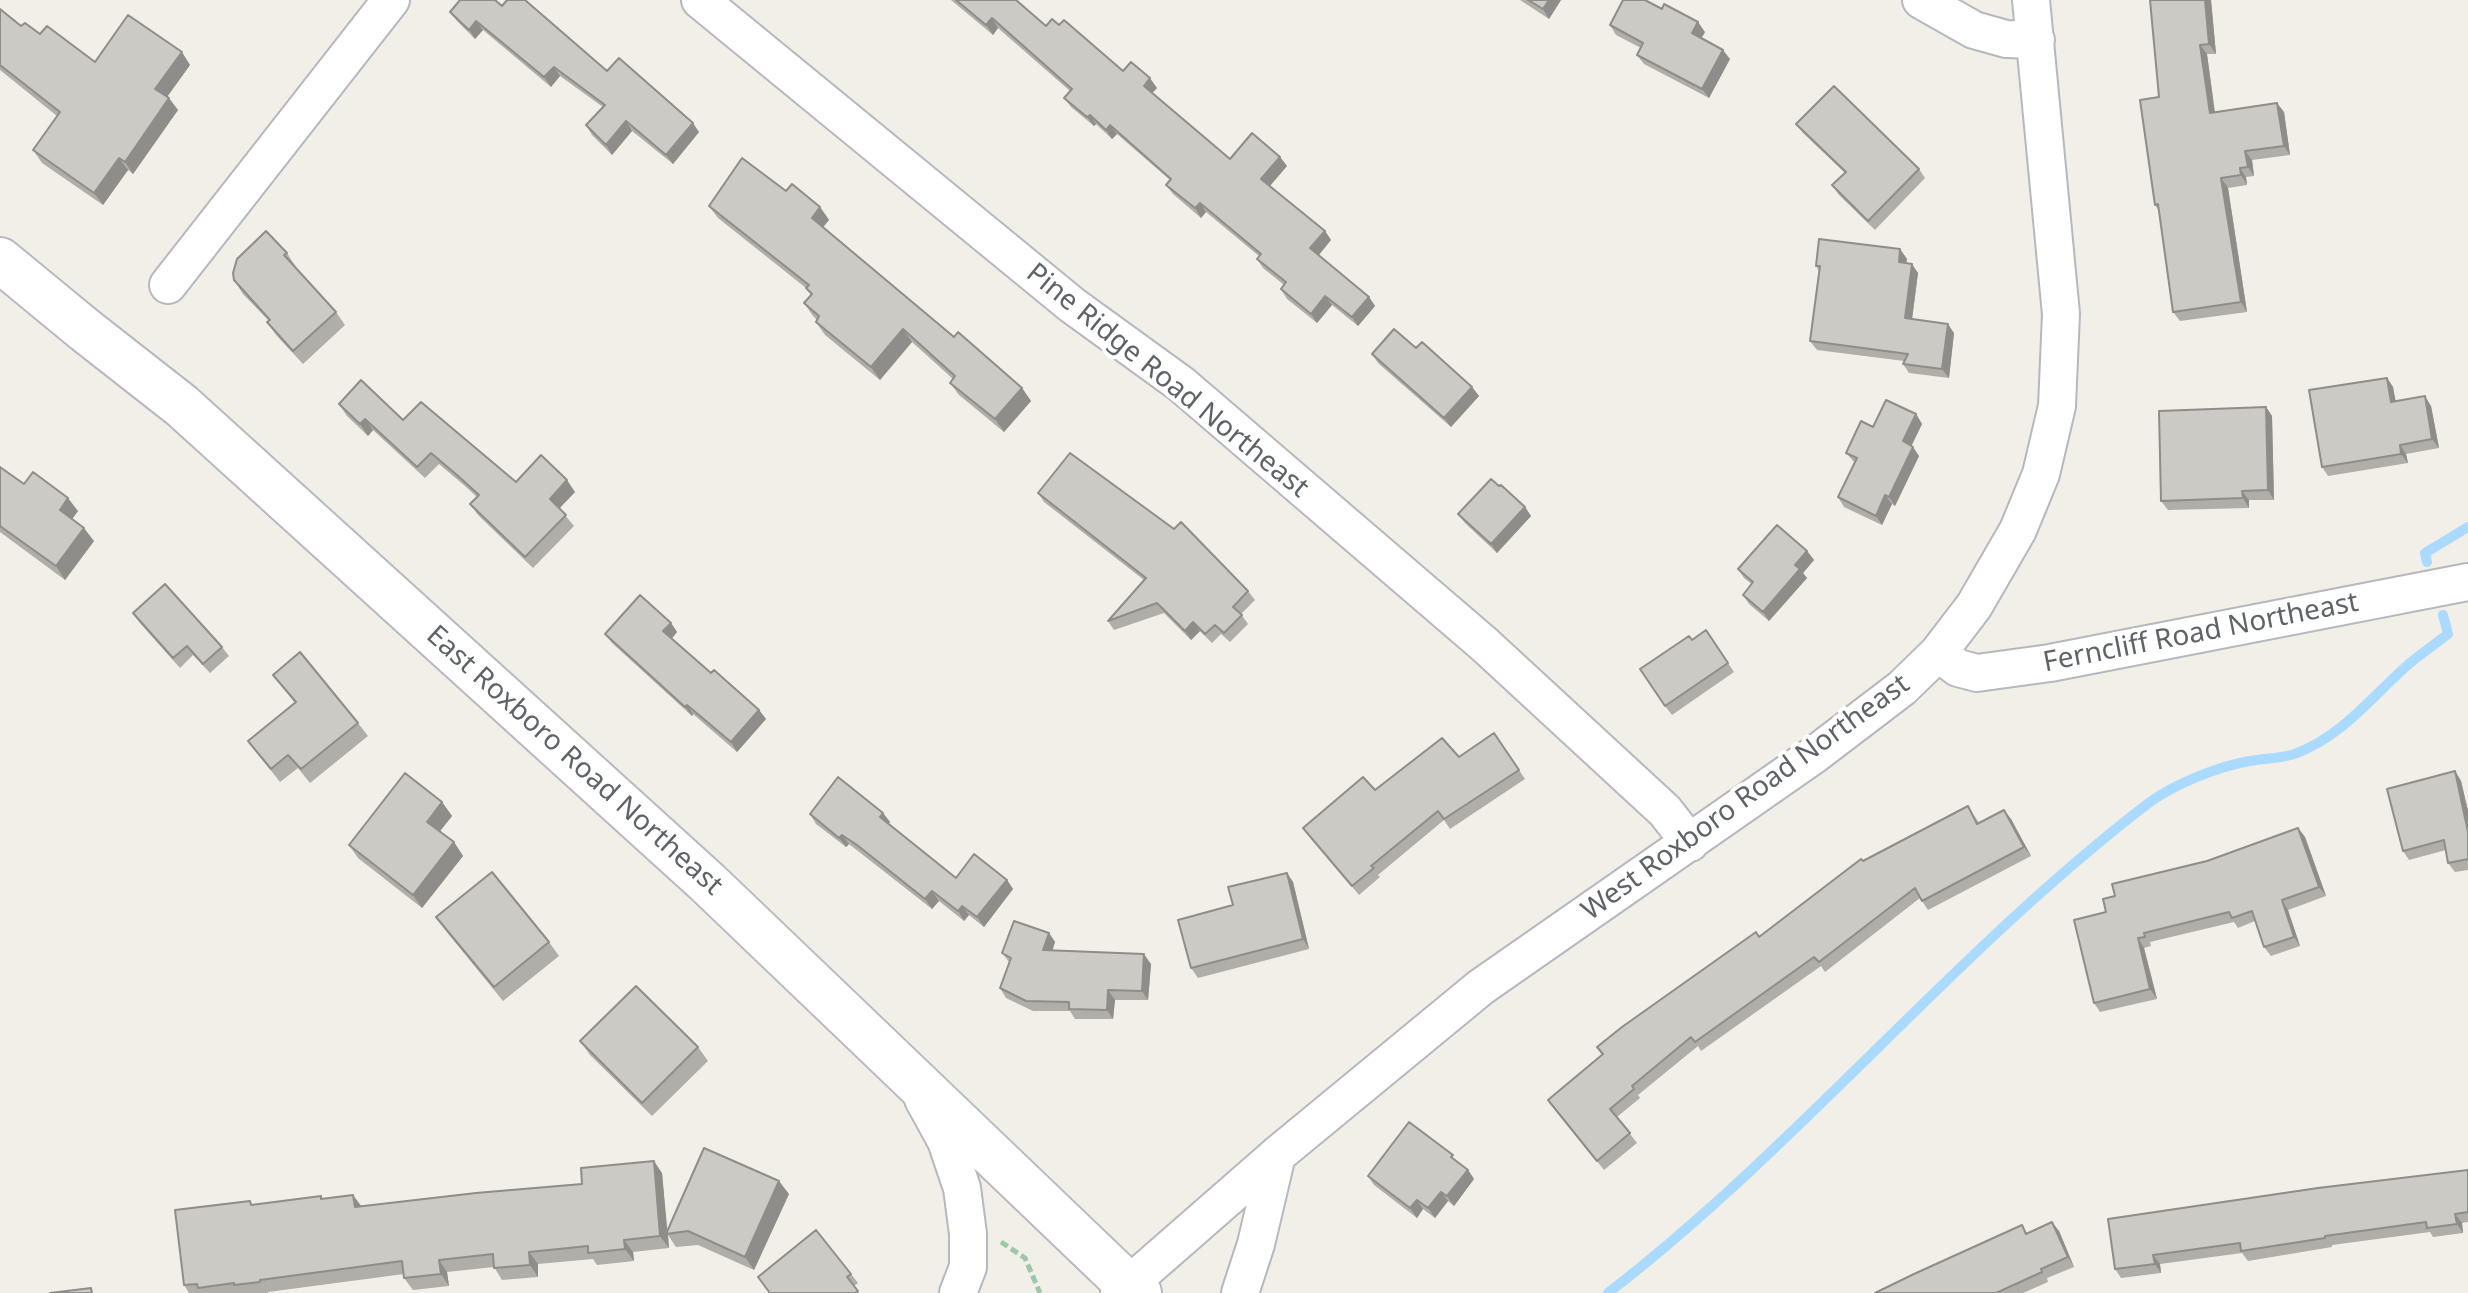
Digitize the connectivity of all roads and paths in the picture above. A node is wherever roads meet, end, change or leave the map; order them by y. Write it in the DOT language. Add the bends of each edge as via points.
graph roads {
  1 [pos="391,0"];
  2 [pos="700,0"];
  3 [pos="1921,0"];
  4 [pos="2031,0"];
  5 [pos="2036,40"];
  6 [pos="0,260"];
  7 [pos="168,285"];
  8 [pos="2468,582"];
  9 [pos="1938,653"];
  10 [pos="1690,843"];
  11 [pos="910,1077"];
  12 [pos="1277,1155"];
  13 [pos="1000,1241"];
  14 [pos="1122,1291"];
  15 [pos="958,1293"];
  16 [pos="1040,1293"];
  17 [pos="1240,1293"];
  1 -- 7 [label="street"];
  2 -- 10 [label="street, Pine Ridge Road Northeast" via="1072,305 1181,384 1484,644 1665,811"];
  3 -- 5 [label="street" via="1974,30"];
  4 -- 5 [label="street, West Roxboro Road Northeast"];
  5 -- 9 [label="street, West Roxboro Road Northeast" via="2061,314 2057,406 2041,474 2018,530 1974,606"];
  6 -- 11 [label="main road, East Roxboro Road Northeast" via="182,406 708,883"];
  8 -- 9 [label="street, Ferncliff Road Northeast" via="1977,673 1958,668"];
  9 -- 10 [label="street, West Roxboro Road Northeast" via="1827,746"];
  10 -- 12 [label="street, West Roxboro Road Northeast" via="1481,987"];
  11 -- 14 [label="main road, East Roxboro Road Northeast"];
  11 -- 15 [label="street" via="946,1141 962,1188 968,1267"];
  12 -- 14 [label="street, West Roxboro Road Northeast"];
  12 -- 17 [label="street"];
  13 -- 16 [label="path" via="1025,1258"];
}
